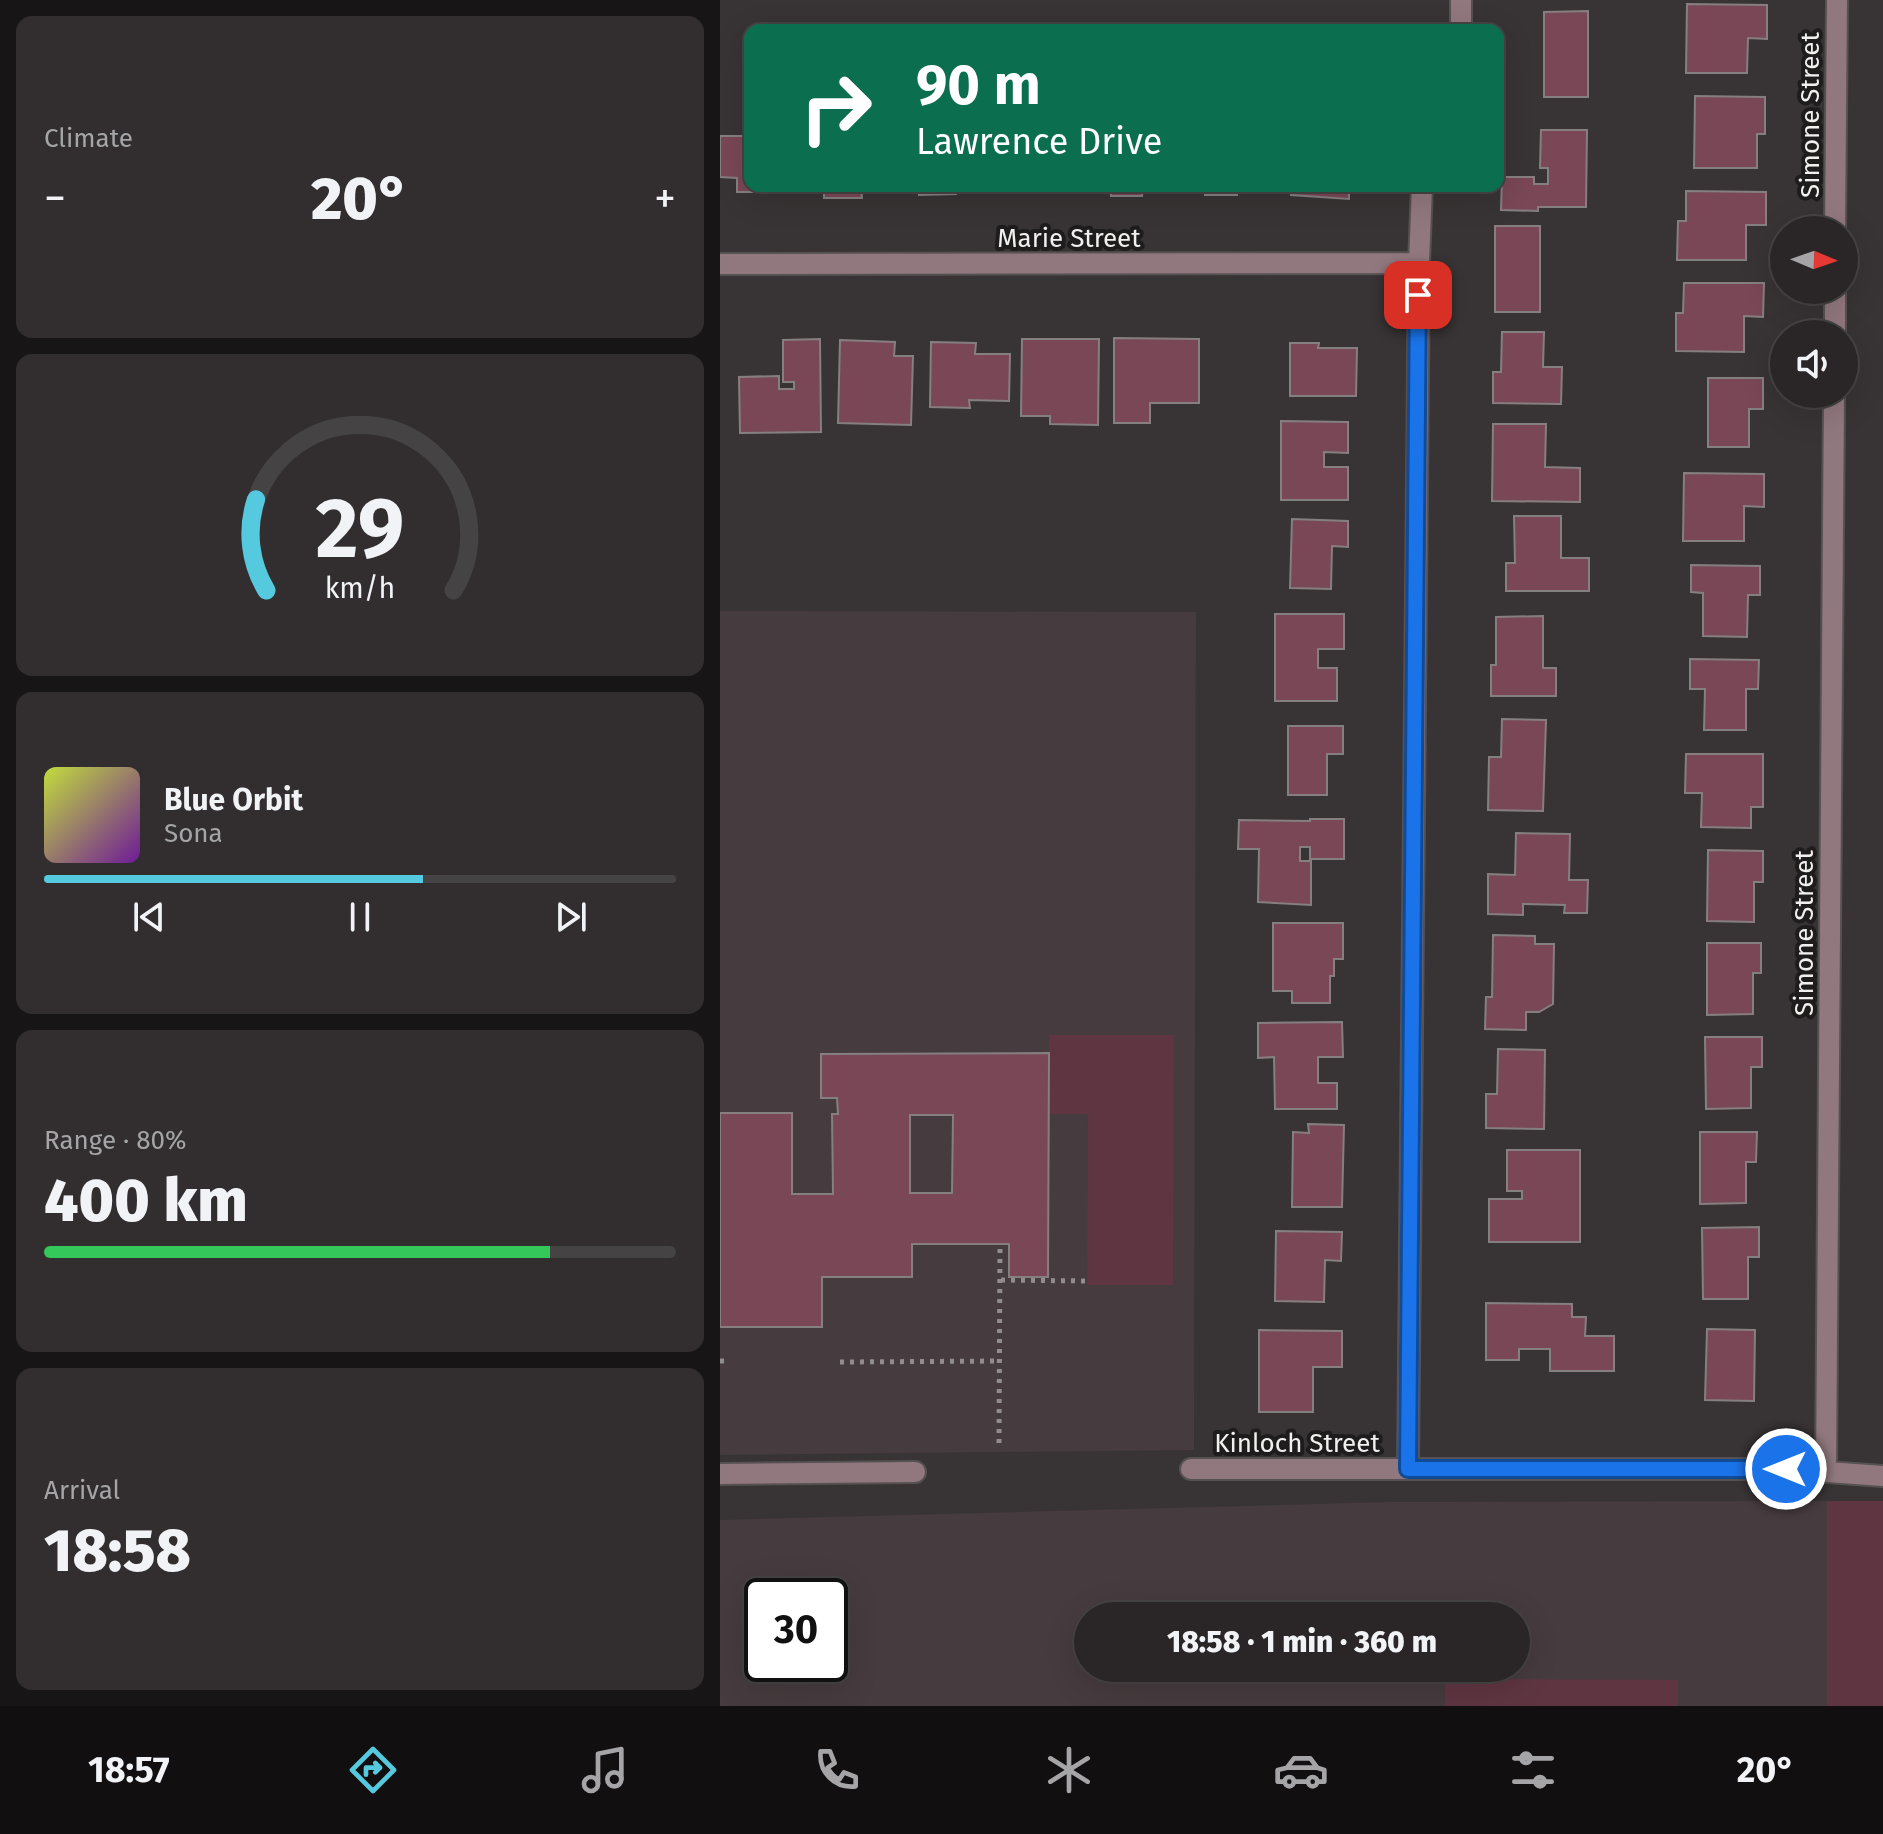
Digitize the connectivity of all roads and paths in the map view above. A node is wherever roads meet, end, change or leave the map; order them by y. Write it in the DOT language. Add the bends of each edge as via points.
graph roads {
  1 [pos="1461,0"];
  2 [pos="1837,0"];
  3 [pos="1461,24"];
  4 [pos="1422,192"];
  5 [pos="1835,216"];
  6 [pos="1419,263"];
  7 [pos="720,264"];
  8 [pos="1834,408"];
  9 [pos="1000,1244"];
  10 [pos="1001,1280"];
  11 [pos="1087,1281"];
  12 [pos="720,1361"];
  13 [pos="729,1361"];
  14 [pos="1000,1361"];
  15 [pos="840,1362"];
  16 [pos="999,1443"];
  17 [pos="1191,1469"];
  18 [pos="1408,1469"];
  19 [pos="915,1472"];
  20 [pos="1826,1472"];
  21 [pos="720,1474"];
  22 [pos="1883,1476"];
  1 -- 3 [label="street"];
  2 -- 5 [label="street, Simone Street"];
  4 -- 6 [label="street"];
  6 -- 7 [label="street, Marie Street"];
  6 -- 18 [label="street"];
  8 -- 20 [label="street, Simone Street"];
  9 -- 10 [label="path"];
  10 -- 11 [label="path"];
  10 -- 14 [label="path"];
  12 -- 13 [label="path"];
  14 -- 15 [label="path"];
  14 -- 16 [label="path"];
  17 -- 18 [label="street, Kinloch Street"];
  18 -- 20 [label="street, Kinloch Street"];
  19 -- 21 [label="street"];
  20 -- 22 [label="street, Kinloch Street"];
}
